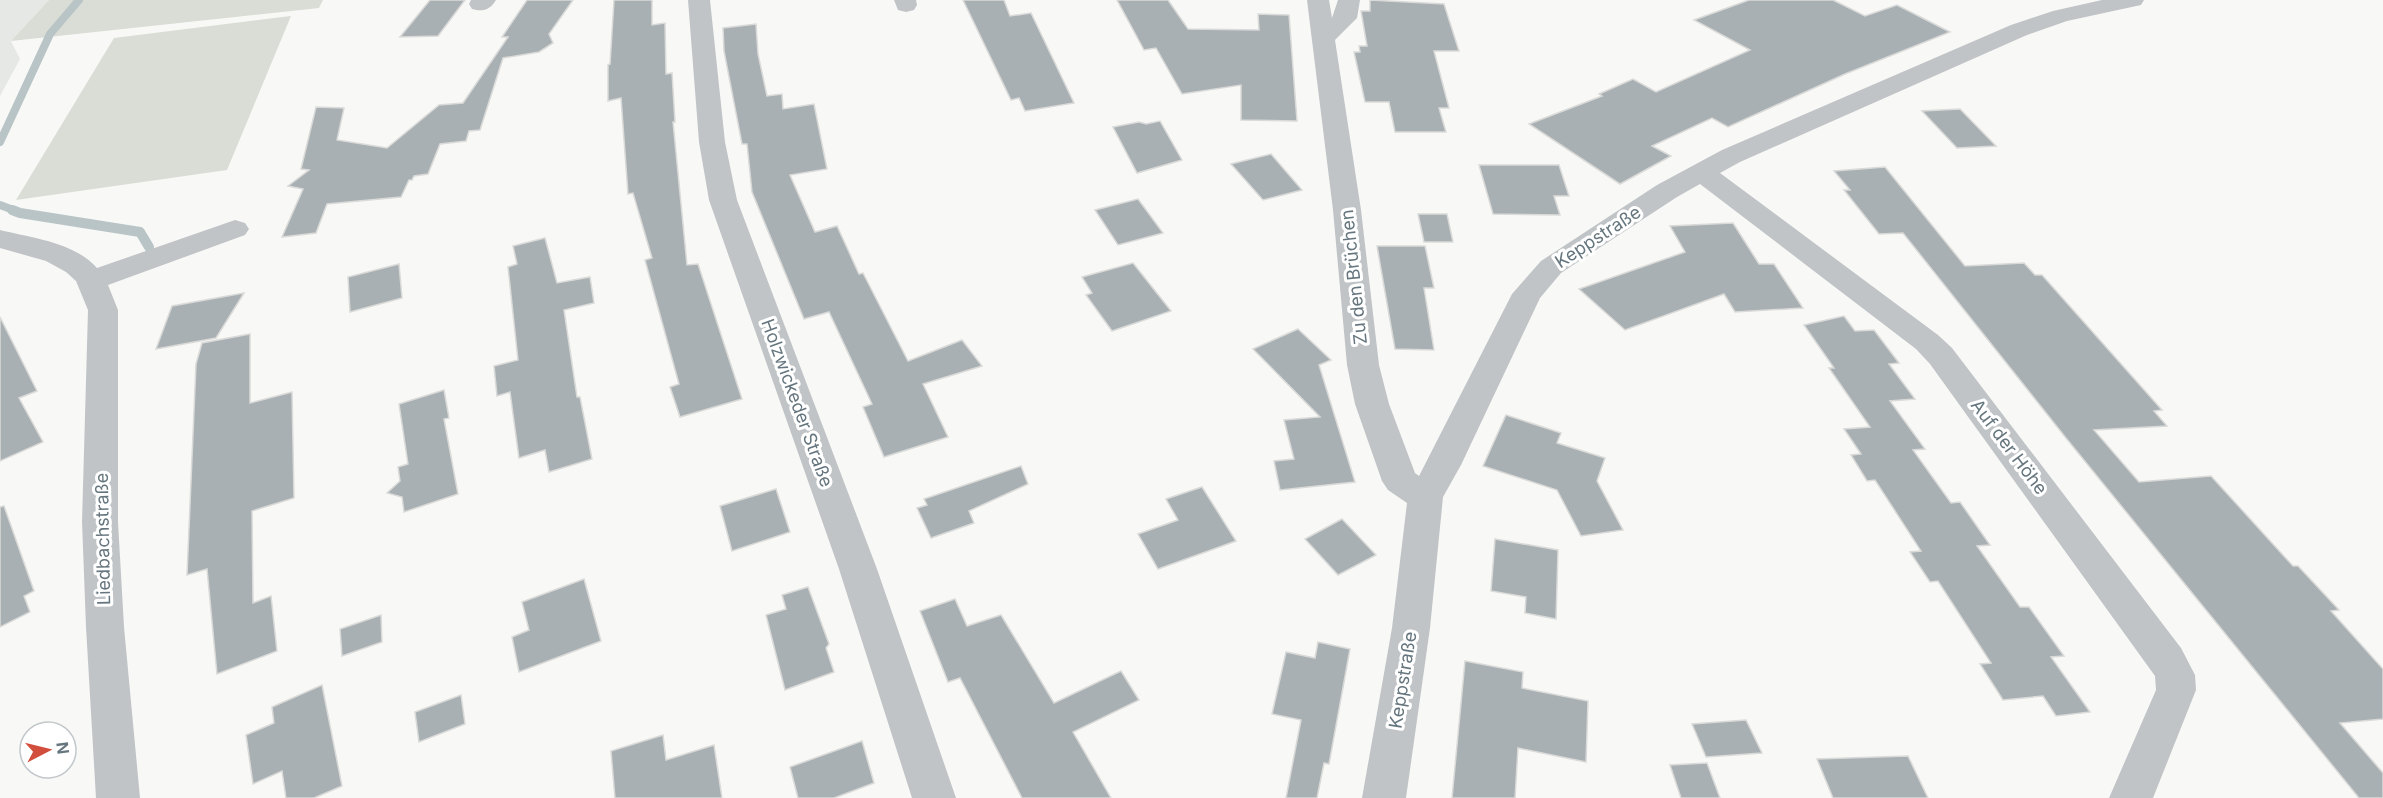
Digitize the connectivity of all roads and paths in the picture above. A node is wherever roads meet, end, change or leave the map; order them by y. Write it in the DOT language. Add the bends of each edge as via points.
graph roads {
  1 [pos="699,0"];
  2 [pos="1318,0"];
  3 [pos="1349,0"];
  4 [pos="2133,0"];
  5 [pos="1324,38"];
  6 [pos="1702,172"];
  7 [pos="235,229"];
  8 [pos="0,239"];
  9 [pos="91,281"];
  10 [pos="1425,497"];
  11 [pos="118,798"];
  12 [pos="933,798"];
  13 [pos="1384,798"];
  14 [pos="2131,798"];
  1 -- 12 [label="street, Holzwickeder Straße" via="712,142 723,200 858,569"];
  2 -- 5 [label="street, Zu den Brüchen"];
  3 -- 5 [label="street" via="1345,18"];
  4 -- 6 [label="street, Keppstraße" via="2019,30"];
  5 -- 10 [label="street, Zu den Brüchen" via="1363,365 1372,404 1400,481"];
  6 -- 10 [label="street, Keppstraße" via="1551,267 1527,294"];
  6 -- 14 [label="street, Auf der Höhe" via="1941,356 2167,660 2175,675 2176,690"];
  7 -- 9 [label="street"];
  8 -- 9 [label="street, Liedbachstraße" via="60,257 82,269"];
  9 -- 11 [label="street, Liedbachstraße" via="103,310 100,522"];
  10 -- 13 [label="street, Keppstraße" via="1411,628"];
}
